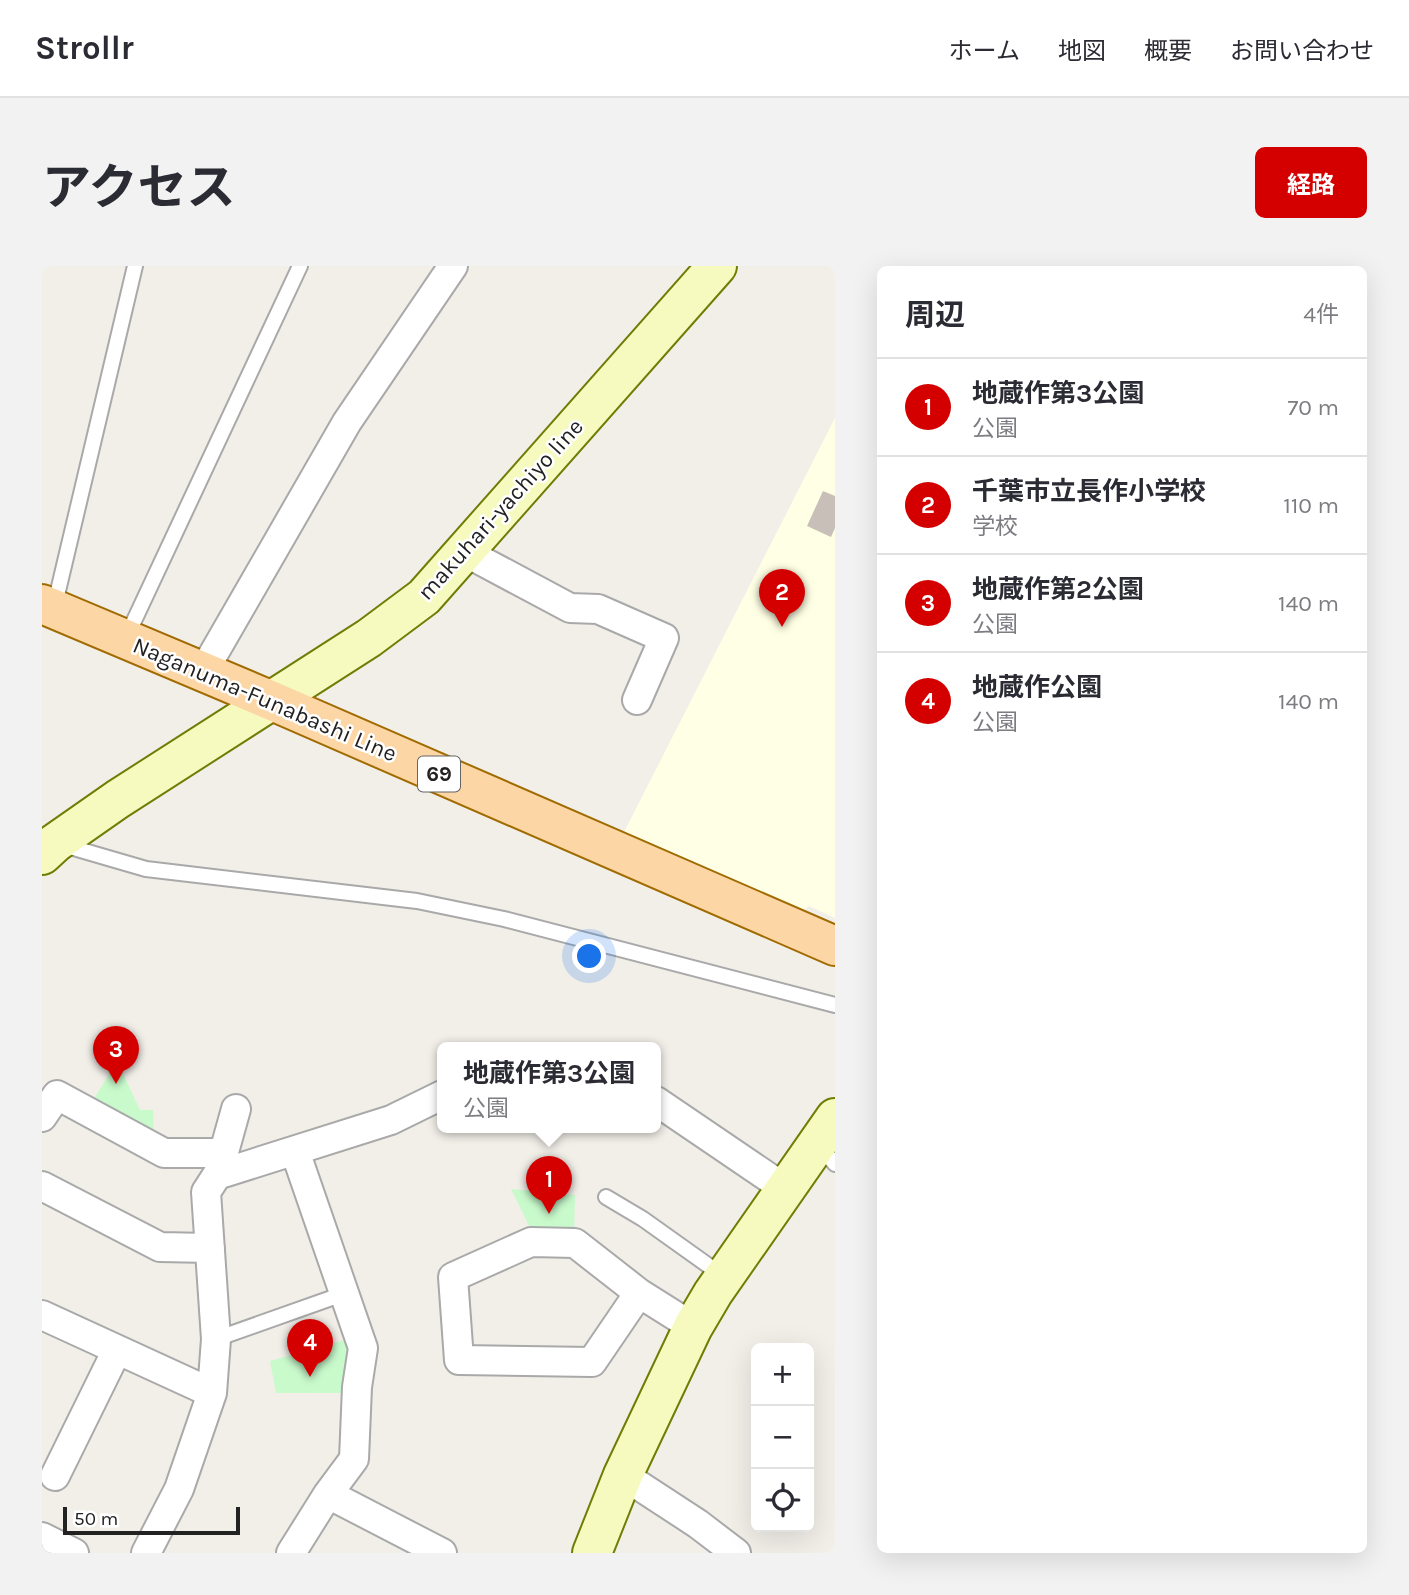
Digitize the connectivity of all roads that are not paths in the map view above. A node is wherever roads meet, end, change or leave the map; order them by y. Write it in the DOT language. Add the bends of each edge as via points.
graph roads {
  1 [pos="135,266"];
  2 [pos="300,266"];
  3 [pos="453,266"];
  4 [pos="717,266"];
  5 [pos="465,552"];
  6 [pos="48,606"];
  7 [pos="125,639"];
  8 [pos="203,672"];
  9 [pos="270,700"];
  10 [pos="637,700"];
  11 [pos="49,849"];
  12 [pos="835,946"];
  13 [pos="835,1005"];
  14 [pos="437,1098"];
  15 [pos="661,1104"];
  16 [pos="236,1109"];
  17 [pos="42,1117"];
  18 [pos="829,1142"];
  19 [pos="295,1151"];
  20 [pos="220,1164"];
  21 [pos="42,1186"];
  22 [pos="786,1190"];
  23 [pos="607,1197"];
  24 [pos="210,1248"];
  25 [pos="724,1277"];
  26 [pos="639,1293"];
  27 [pos="343,1294"];
  28 [pos="42,1315"];
  29 [pos="693,1327"];
  30 [pos="216,1339"];
  31 [pos="117,1350"];
  32 [pos="212,1393"];
  33 [pos="623,1475"];
  34 [pos="55,1476"];
  35 [pos="328,1494"];
  36 [pos="42,1537"];
  37 [pos="426,1549"];
  38 [pos="74,1553"];
  39 [pos="146,1553"];
  40 [pos="291,1553"];
  41 [pos="592,1553"];
  42 [pos="736,1553"];
  1 -- 6 [label="lane"];
  2 -- 7 [label="lane"];
  3 -- 8 [label="street" via="348,422"];
  4 -- 5 [label="main road, makuhari-yachiyo line"];
  5 -- 9 [label="main road, makuhari-yachiyo line" via="400,616"];
  5 -- 10 [label="street" via="570,608 597,609 664,638"];
  6 -- 7 [label="main road, Naganuma-Funabashi Line / 69"];
  7 -- 8 [label="main road, Naganuma-Funabashi Line / 69"];
  8 -- 9 [label="main road, Naganuma-Funabashi Line / 69"];
  9 -- 11 [label="main road, makuhari-yachiyo line"];
  9 -- 12 [label="main road, Naganuma-Funabashi Line / 69"];
  11 -- 13 [label="lane" via="146,869 417,901 504,919"];
  14 -- 19 [label="street" via="390,1120"];
  15 -- 22 [label="street"];
  16 -- 20 [label="street"];
  17 -- 20 [label="street" via="57,1095 164,1153"];
  18 -- 22 [label="main road"];
  19 -- 20 [label="street"];
  19 -- 27 [label="street"];
  20 -- 24 [label="street" via="206,1192"];
  21 -- 24 [label="street" via="160,1247"];
  22 -- 25 [label="main road"];
  23 -- 25 [label="lane"];
  24 -- 30 [label="street"];
  25 -- 29 [label="main road"];
  26 -- 26 [label="street" via="575,1244 531,1242 453,1276 458,1360 592,1362"];
  26 -- 29 [label="street"];
  27 -- 30 [label="lane"];
  27 -- 35 [label="street" via="363,1348 354,1459"];
  28 -- 31 [label="street"];
  29 -- 33 [label="main road"];
  30 -- 32 [label="street"];
  31 -- 32 [label="street"];
  31 -- 34 [label="street"];
  32 -- 39 [label="street" via="179,1489"];
  33 -- 41 [label="main road"];
  33 -- 42 [label="street"];
  35 -- 37 [label="street"];
  35 -- 40 [label="street"];
  36 -- 38 [label="street"];
}
